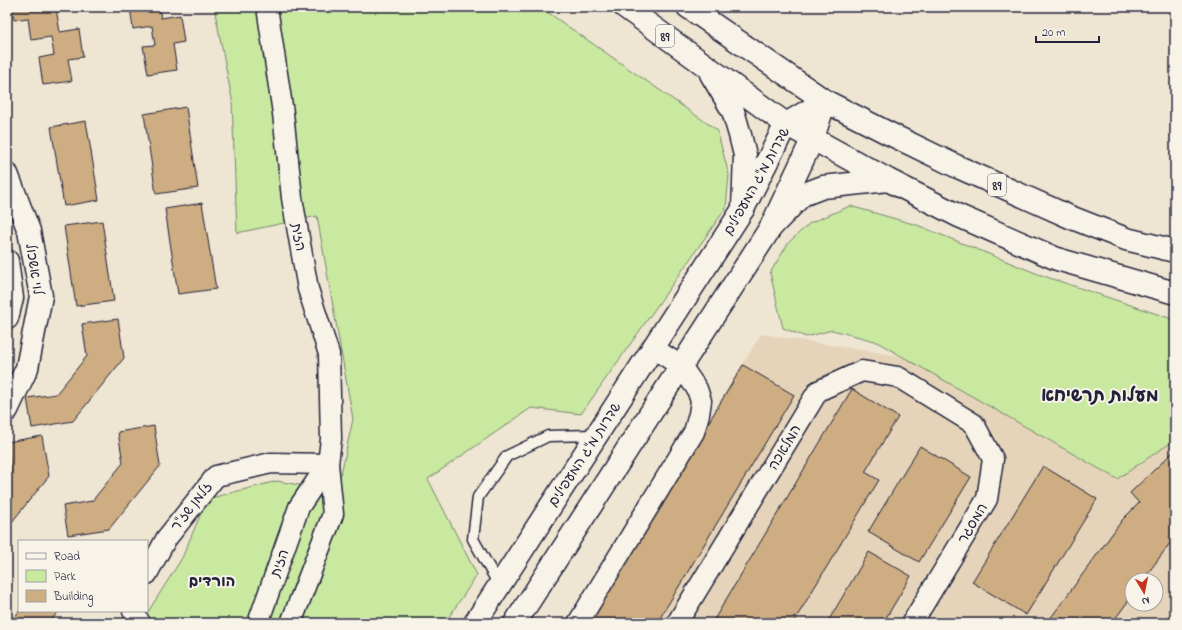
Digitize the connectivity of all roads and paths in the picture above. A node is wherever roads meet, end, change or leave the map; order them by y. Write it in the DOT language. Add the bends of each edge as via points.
graph roads {
  1 [pos="267,7"];
  2 [pos="625,7"];
  3 [pos="688,7"];
  4 [pos="705,65"];
  5 [pos="825,102"];
  6 [pos="786,124"];
  7 [pos="813,138"];
  8 [pos="7,174"];
  9 [pos="888,180"];
  10 [pos="743,209"];
  11 [pos="771,227"];
  12 [pos="1175,251"];
  13 [pos="7,261"];
  14 [pos="1175,293"];
  15 [pos="7,318"];
  16 [pos="653,348"];
  17 [pos="681,366"];
  18 [pos="945,406"];
  19 [pos="7,410"];
  20 [pos="596,435"];
  21 [pos="328,464"];
  22 [pos="148,572"];
  23 [pos="499,585"];
  24 [pos="126,612"];
  25 [pos="134,612"];
  26 [pos="120,623"];
  27 [pos="140,623"];
  28 [pos="258,623"];
  29 [pos="291,623"];
  30 [pos="475,623"];
  31 [pos="515,623"];
  32 [pos="578,623"];
  33 [pos="678,623"];
  34 [pos="912,623"];
  1 -- 21 [label="street, הזית" via="283,113 292,198 308,289 329,354 331,439"];
  2 -- 4 [label="main road, 89"];
  3 -- 5 [label="main road, 89"];
  4 -- 6 [label="main road, 89"];
  4 -- 10 [label="main road" via="733,111 740,135 745,155"];
  5 -- 6 [label="main road, שדרות מ\"ג המעפילים"];
  5 -- 7 [label="main road, שדרות מ\"ג המעפילים"];
  5 -- 12 [label="main road, 89" via="956,166 1070,217 1126,239"];
  6 -- 7 [label="main road, 89"];
  6 -- 10 [label="main road, שדרות מ\"ג המעפילים"];
  7 -- 9 [label="main road, 89"];
  7 -- 11 [label="main road, שדרות מ\"ג המעפילים"];
  8 -- 19 [label="main road, לוי אשכול" via="29,231 41,296 27,368"];
  9 -- 11 [label="main road" via="823,187 802,195"];
  9 -- 14 [label="main road, 89" via="959,216 1057,259"];
  10 -- 16 [label="main road, שדרות מ\"ג המעפילים"];
  11 -- 17 [label="main road, שדרות מ\"ג המעפילים"];
  13 -- 15 [label="main road, לוי אשכול" via="12,298"];
  16 -- 17 [label="street"];
  16 -- 20 [label="main road, שדרות מ\"ג המעפילים"];
  17 -- 31 [label="main road, שדרות מ\"ג המעפילים"];
  17 -- 32 [label="street" via="697,389 701,401 694,432"];
  18 -- 33 [label="street, המלאכה" via="898,377 862,371 818,391"];
  18 -- 34 [label="street, המסגר" via="974,424 993,459 987,499"];
  20 -- 23 [label="main road, שדרות מ\"ג המעפילים"];
  20 -- 23 [label="lane" via="548,436 507,456 478,497 473,538"];
  21 -- 22 [label="street, זלמן שז\"ר" via="271,463 216,476 166,538"];
  21 -- 28 [label="street, הזית" via="299,507"];
  21 -- 29 [label="street, הזית" via="333,514"];
  23 -- 30 [label="main road, שדרות מ\"ג המעפילים"];
  24 -- 26 [label="street"];
  25 -- 27 [label="street"];
}
